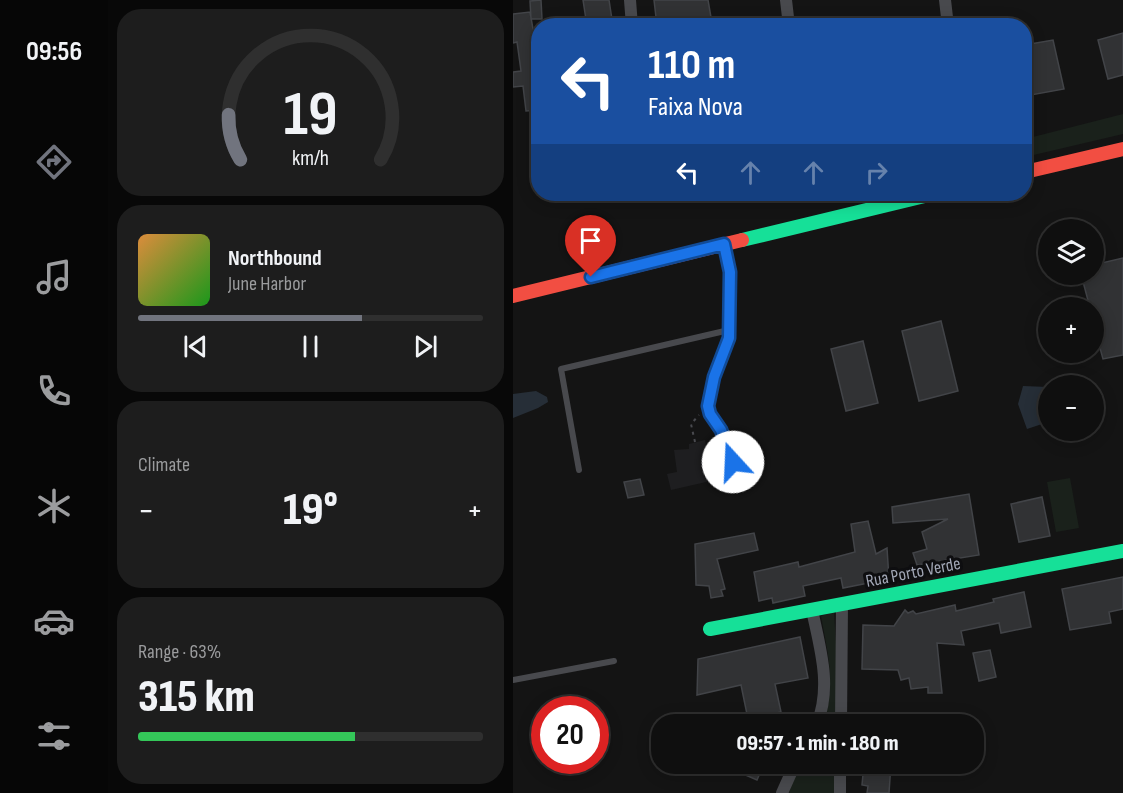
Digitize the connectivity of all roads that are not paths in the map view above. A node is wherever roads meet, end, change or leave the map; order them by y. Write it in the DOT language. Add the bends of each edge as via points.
graph roads {
  1 [pos="630,0"];
  2 [pos="786,0"];
  3 [pos="945,0"];
  4 [pos="631,18"];
  5 [pos="788,18"];
  6 [pos="947,18"];
  7 [pos="1123,149"];
  8 [pos="1032,170"];
  9 [pos="904,201"];
  10 [pos="724,244"];
  11 [pos="513,296"];
  12 [pos="729,330"];
  13 [pos="733,462"];
  14 [pos="579,470"];
  15 [pos="1123,551"];
  16 [pos="842,604"];
  17 [pos="812,609"];
  18 [pos="710,629"];
  19 [pos="613,661"];
  20 [pos="513,680"];
  21 [pos="821,714"];
  22 [pos="841,714"];
  23 [pos="791,774"];
  24 [pos="840,774"];
  25 [pos="782,793"];
  26 [pos="840,793"];
  1 -- 4 [label="street"];
  2 -- 5 [label="street"];
  3 -- 6 [label="street"];
  7 -- 8 [label="main road"];
  9 -- 10 [label="main road"];
  10 -- 11 [label="main road"];
  10 -- 12 [label="lane" via="730,272"];
  12 -- 13 [label="lane" via="708,406"];
  12 -- 14 [label="lane" via="561,369"];
  15 -- 16 [label="main road, Rua Porto Verde"];
  16 -- 17 [label="main road, Rua Porto Verde"];
  16 -- 22 [label="street"];
  17 -- 18 [label="main road, Rua Porto Verde"];
  17 -- 21 [label="street" via="825,683"];
  19 -- 20 [label="lane"];
  23 -- 25 [label="street"];
  24 -- 26 [label="street"];
}
